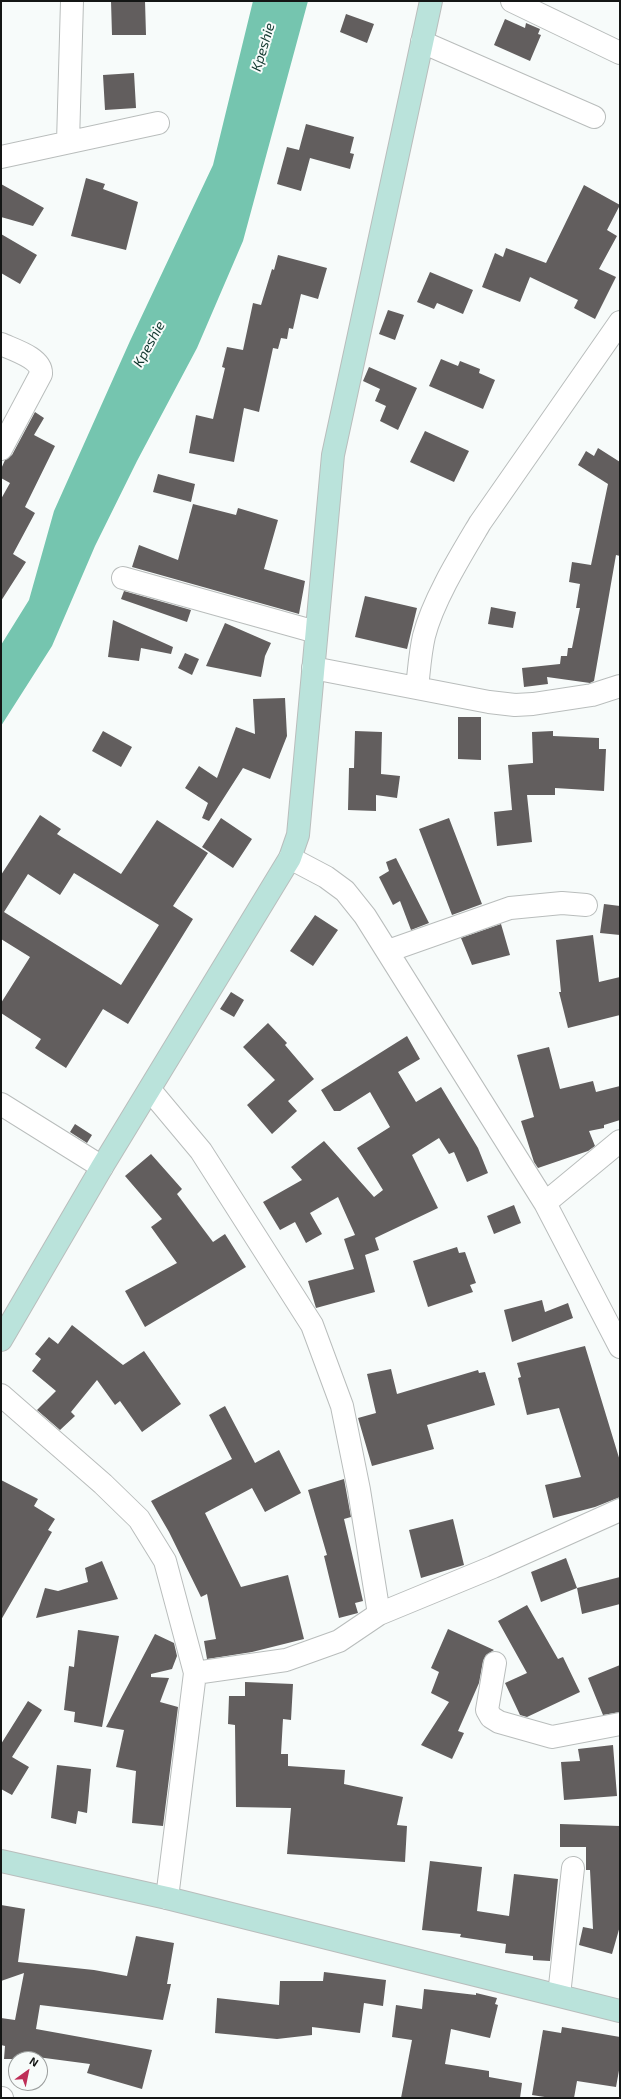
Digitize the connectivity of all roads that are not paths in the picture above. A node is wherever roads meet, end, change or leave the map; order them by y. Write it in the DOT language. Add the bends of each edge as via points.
graph roads {
  1 [pos="72,1"];
  2 [pos="431,1"];
  3 [pos="512,1"];
  4 [pos="422,42"];
  5 [pos="620,53"];
  6 [pos="594,117"];
  7 [pos="158,123"];
  8 [pos="68,142"];
  9 [pos="1,157"];
  10 [pos="620,322"];
  11 [pos="1,344"];
  12 [pos="1,449"];
  13 [pos="123,578"];
  14 [pos="316,632"];
  15 [pos="313,668"];
  16 [pos="620,686"];
  17 [pos="417,688"];
  18 [pos="290,858"];
  19 [pos="586,905"];
  20 [pos="388,951"];
  21 [pos="150,1090"];
  22 [pos="1,1104"];
  23 [pos="620,1141"];
  24 [pos="102,1167"];
  25 [pos="545,1203"];
  26 [pos="1,1340"];
  27 [pos="620,1346"];
  28 [pos="1,1395"];
  29 [pos="620,1510"];
  30 [pos="379,1614"];
  31 [pos="495,1663"];
  32 [pos="196,1673"];
  33 [pos="620,1724"];
  34 [pos="1,1861"];
  35 [pos="573,1868"];
  36 [pos="167,1898"];
  37 [pos="559,1995"];
  38 [pos="620,2011"];
  1 -- 8 [label="street"];
  2 -- 4 [label="street"];
  3 -- 5 [label="street"];
  4 -- 6 [label="street"];
  4 -- 14 [label="street" via="338,425"];
  7 -- 8 [label="street"];
  8 -- 9 [label="street"];
  10 -- 17 [label="street" via="466,546 427,627"];
  11 -- 12 [label="street" via="37,362 42,368"];
  13 -- 14 [label="street"];
  14 -- 15 [label="street"];
  15 -- 17 [label="street"];
  15 -- 18 [label="street" via="298,835"];
  16 -- 17 [label="street" via="592,695 515,705"];
  18 -- 20 [label="street" via="326,877 345,891"];
  18 -- 21 [label="street"];
  19 -- 20 [label="street" via="562,903 510,908"];
  20 -- 25 [label="street"];
  21 -- 24 [label="street"];
  21 -- 30 [label="street" via="201,1151 312,1324 342,1406 359,1490"];
  22 -- 24 [label="street"];
  23 -- 25 [label="street"];
  24 -- 26 [label="street"];
  25 -- 27 [label="street"];
  28 -- 32 [label="street" via="139,1519 165,1561"];
  29 -- 30 [label="street" via="493,1567"];
  30 -- 32 [label="street" via="339,1641 286,1660"];
  31 -- 33 [label="street" via="487,1710 498,1722 552,1738"];
  32 -- 36 [label="street"];
  34 -- 36 [label="street"];
  35 -- 37 [label="street"];
  36 -- 37 [label="street"];
  37 -- 38 [label="street"];
}
